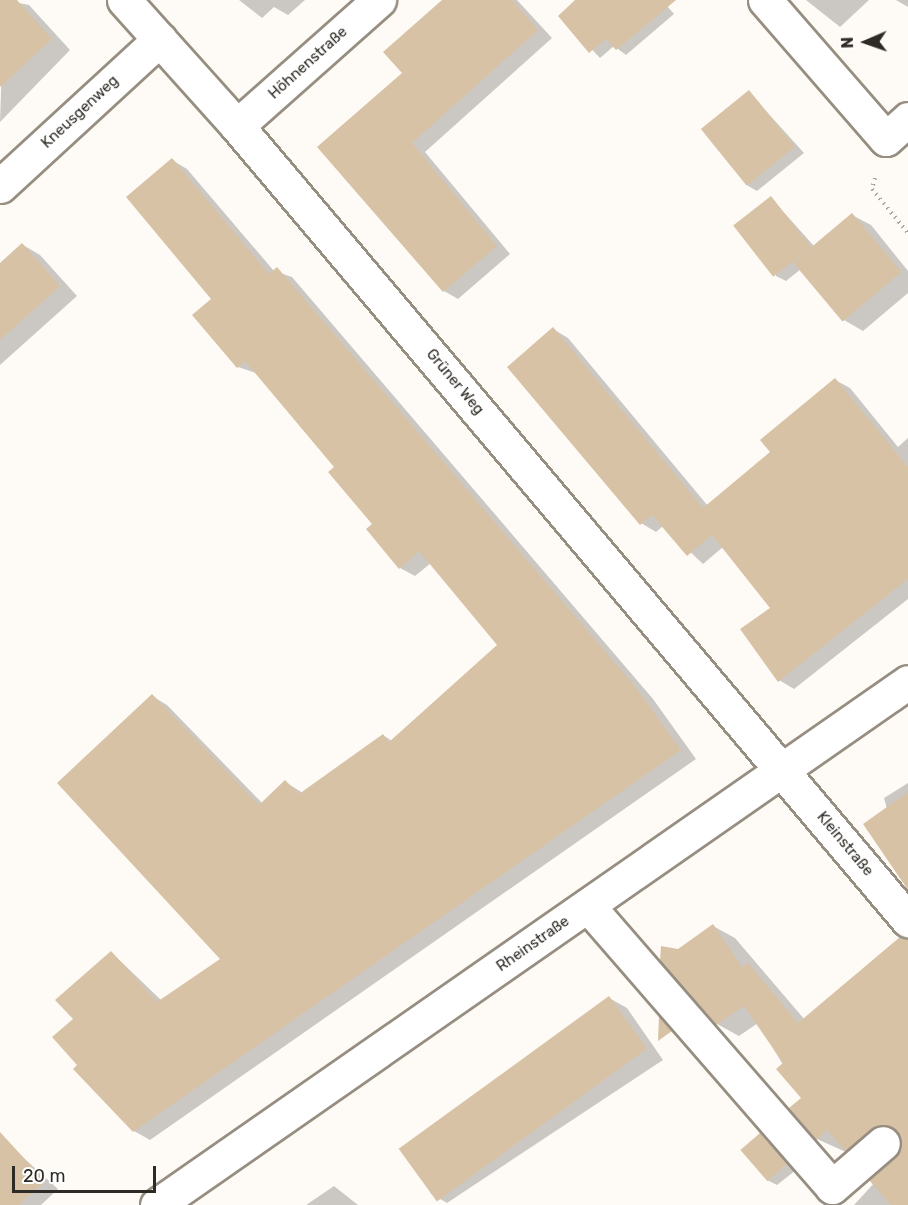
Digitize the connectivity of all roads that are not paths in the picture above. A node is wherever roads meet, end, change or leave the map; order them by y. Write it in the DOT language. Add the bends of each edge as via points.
graph roads {
  1 [pos="124,0"];
  2 [pos="379,0"];
  3 [pos="765,0"];
  4 [pos="160,39"];
  5 [pos="237,126"];
  6 [pos="897,129"];
  7 [pos="0,186"];
  8 [pos="908,682"];
  9 [pos="782,767"];
  10 [pos="588,906"];
  11 [pos="908,920"];
  12 [pos="883,1143"];
  13 [pos="157,1205"];
  1 -- 4 [label="street, Grüner Weg"];
  2 -- 5 [label="street, Höhnenstraße"];
  3 -- 6 [label="street"];
  4 -- 5 [label="street, Grüner Weg"];
  4 -- 7 [label="street, Kneusgenweg"];
  5 -- 9 [label="street, Grüner Weg"];
  8 -- 9 [label="street, Rheinstraße"];
  9 -- 10 [label="street, Rheinstraße"];
  9 -- 11 [label="street, Kleinstraße"];
  10 -- 12 [label="street" via="832,1187"];
  10 -- 13 [label="street, Rheinstraße"];
}
